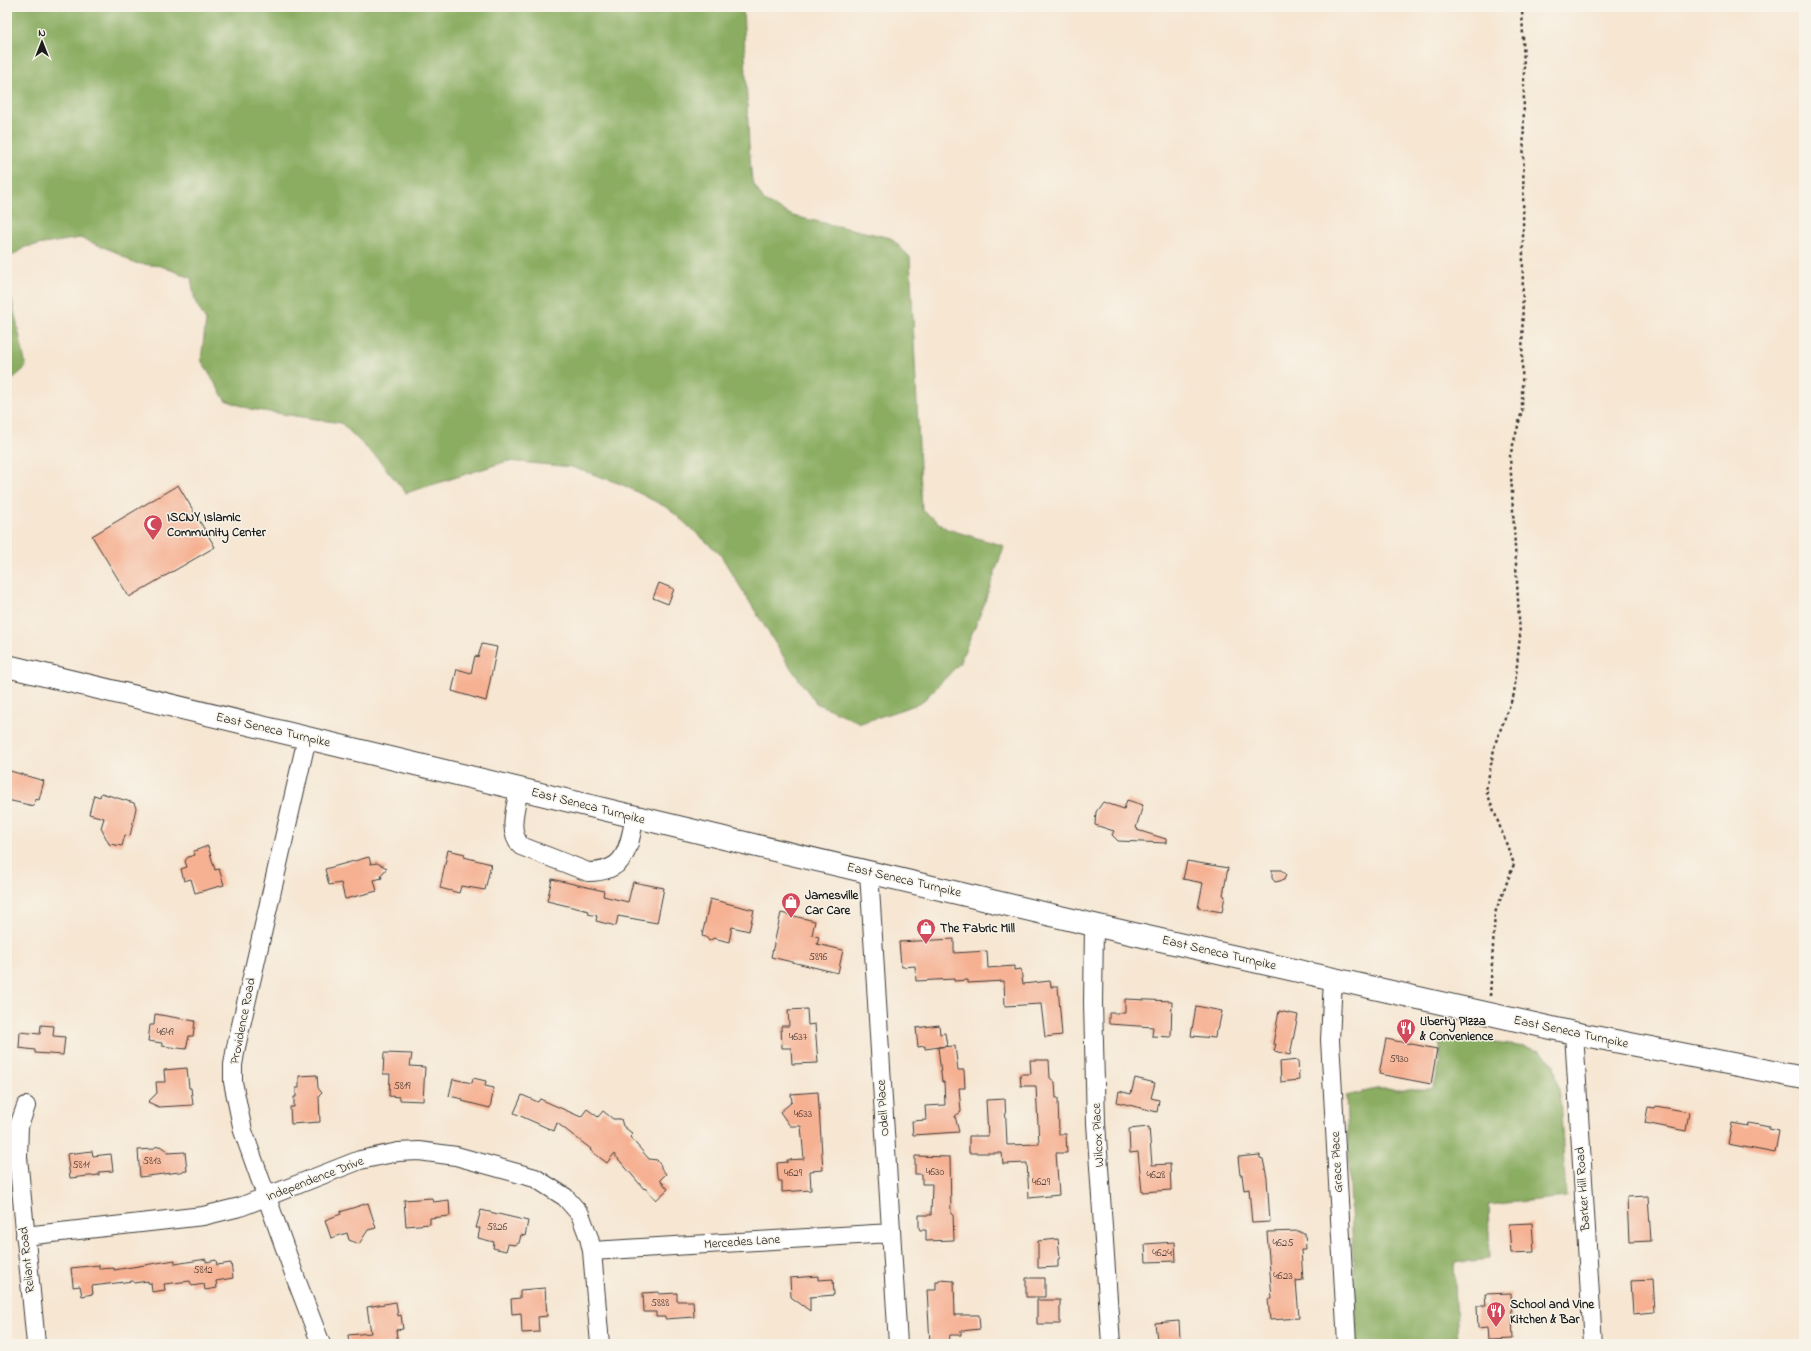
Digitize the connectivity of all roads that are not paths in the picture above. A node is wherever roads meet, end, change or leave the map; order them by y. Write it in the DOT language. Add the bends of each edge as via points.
graph roads {
  1 [pos="7,666"];
  2 [pos="307,738"];
  3 [pos="519,789"];
  4 [pos="635,817"];
  5 [pos="869,872"];
  6 [pos="1094,925"];
  7 [pos="1333,979"];
  8 [pos="1574,1033"];
  9 [pos="1804,1078"];
  10 [pos="26,1106"];
  11 [pos="266,1197"];
  12 [pos="891,1233"];
  13 [pos="25,1236"];
  14 [pos="592,1251"];
  15 [pos="36,1344"];
  16 [pos="321,1344"];
  17 [pos="600,1344"];
  18 [pos="898,1344"];
  19 [pos="1111,1344"];
  20 [pos="1347,1344"];
  21 [pos="1593,1344"];
  1 -- 2 [label="main road, East Seneca Turnpike"];
  2 -- 3 [label="main road, East Seneca Turnpike"];
  2 -- 11 [label="street, Providence Road" via="233,1065 233,1082 243,1131"];
  3 -- 4 [label="main road, East Seneca Turnpike"];
  3 -- 4 [label="street" via="512,829 515,840 521,846 588,872 600,872 620,863 626,854"];
  4 -- 5 [label="main road, East Seneca Turnpike"];
  5 -- 6 [label="main road, East Seneca Turnpike"];
  5 -- 12 [label="street, Odell Place"];
  6 -- 7 [label="main road, East Seneca Turnpike"];
  6 -- 19 [label="street, Wilcox Place" via="1096,1123"];
  7 -- 8 [label="main road, East Seneca Turnpike"];
  7 -- 20 [label="street, Grace Place" via="1330,1040"];
  8 -- 9 [label="main road, East Seneca Turnpike"];
  8 -- 21 [label="street, Barker Hill Road"];
  10 -- 13 [label="street, Reliant Road" via="19,1126 18,1157"];
  11 -- 13 [label="street, Independence Drive" via="240,1207 203,1216"];
  11 -- 14 [label="street, Independence Drive" via="360,1160 419,1151 456,1156 535,1178 565,1197 580,1214"];
  11 -- 16 [label="street, Providence Road"];
  12 -- 14 [label="street, Mercedes Lane"];
  12 -- 18 [label="street, Odell Place"];
  13 -- 15 [label="street, Reliant Road"];
  14 -- 17 [label="street, Independence Drive"];
}
